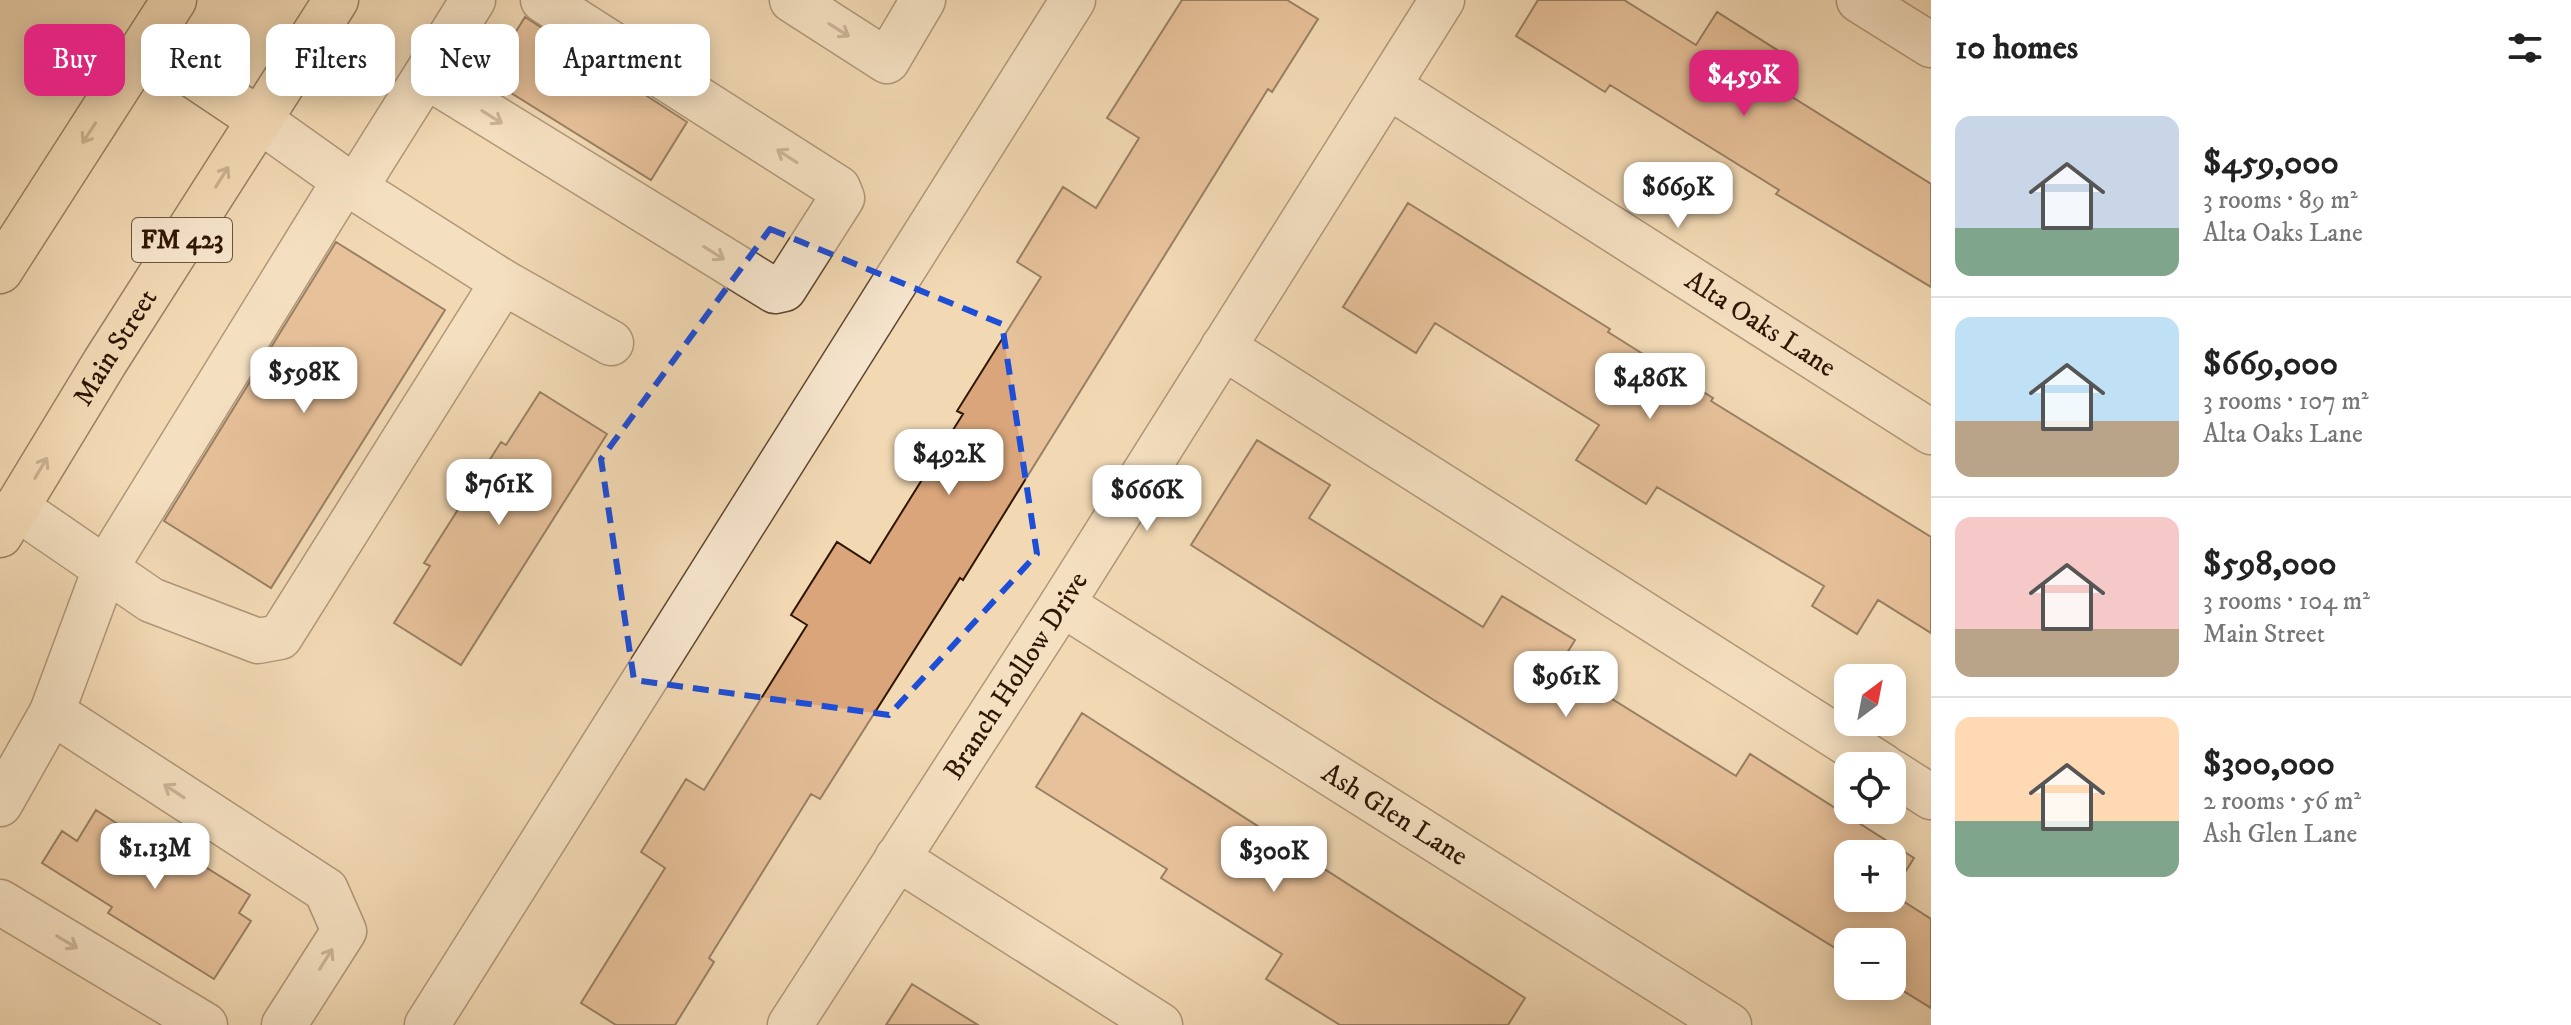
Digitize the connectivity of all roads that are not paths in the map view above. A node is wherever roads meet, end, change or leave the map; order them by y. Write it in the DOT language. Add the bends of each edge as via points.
graph roads {
  1 [pos="174,0"];
  2 [pos="336,0"];
  3 [pos="473,0"];
  4 [pos="543,0"];
  5 [pos="792,0"];
  6 [pos="923,0"];
  7 [pos="1073,0"];
  8 [pos="1442,0"];
  9 [pos="1859,0"];
  10 [pos="159,24"];
  11 [pos="458,24"];
  12 [pos="1931,45"];
  13 [pos="141,52"];
  14 [pos="1388,86"];
  15 [pos="224,96"];
  16 [pos="412,96"];
  17 [pos="458,96"];
  18 [pos="258,119"];
  19 [pos="350,184"];
  20 [pos="0,271"];
  21 [pos="503,282"];
  22 [pos="611,343"];
  23 [pos="1223,347"];
  24 [pos="1931,432"];
  25 [pos="8,521"];
  26 [pos="105,569"];
  27 [pos="1062,604"];
  28 [pos="52,712"];
  29 [pos="1861,752"];
  30 [pos="1906,781"];
  31 [pos="1931,797"];
  32 [pos="0,804"];
  33 [pos="897,858"];
  34 [pos="0,902"];
  35 [pos="205,1025"];
  36 [pos="284,1025"];
  37 [pos="427,1025"];
  38 [pos="790,1025"];
  39 [pos="1160,1025"];
  40 [pos="1729,1025"];
  1 -- 10 [label="main road"];
  2 -- 18 [label="main road, Main Street / FM 423"];
  3 -- 11 [label="street"];
  17 -- 4 [label="street, one-way" via="775,291 784,289 842,198 838,188"];
  5 -- 6 [label="street, one-way" via="887,61"];
  7 -- 37 [label="street"];
  8 -- 14 [label="street, Branch Hollow Drive"];
  9 -- 12 [label="street"];
  13 -- 20 [label="main road, one-way"];
  14 -- 23 [label="street, Branch Hollow Drive"];
  14 -- 24 [label="street, Alta Oaks Lane"];
  15 -- 18 [label="main road"];
  16 -- 19 [label="street"];
  18 -- 19 [label="street"];
  25 -- 18 [label="main road, Main Street / FM 423, one-way"];
  19 -- 21 [label="street"];
  19 -- 26 [label="street"];
  21 -- 22 [label="street"];
  21 -- 26 [label="street" via="280,637 258,641 151,600"];
  23 -- 27 [label="street, Branch Hollow Drive"];
  23 -- 29 [label="street"];
  25 -- 26 [label="street"];
  26 -- 28 [label="street"];
  27 -- 33 [label="street, Branch Hollow Drive"];
  27 -- 40 [label="street, Ash Glen Lane"];
  28 -- 32 [label="street"];
  36 -- 28 [label="street, one-way" via="344,931 326,890"];
  30 -- 31 [label="street"];
  33 -- 38 [label="street, Branch Hollow Drive"];
  33 -- 39 [label="street"];
  34 -- 35 [label="street, one-way"];
}
